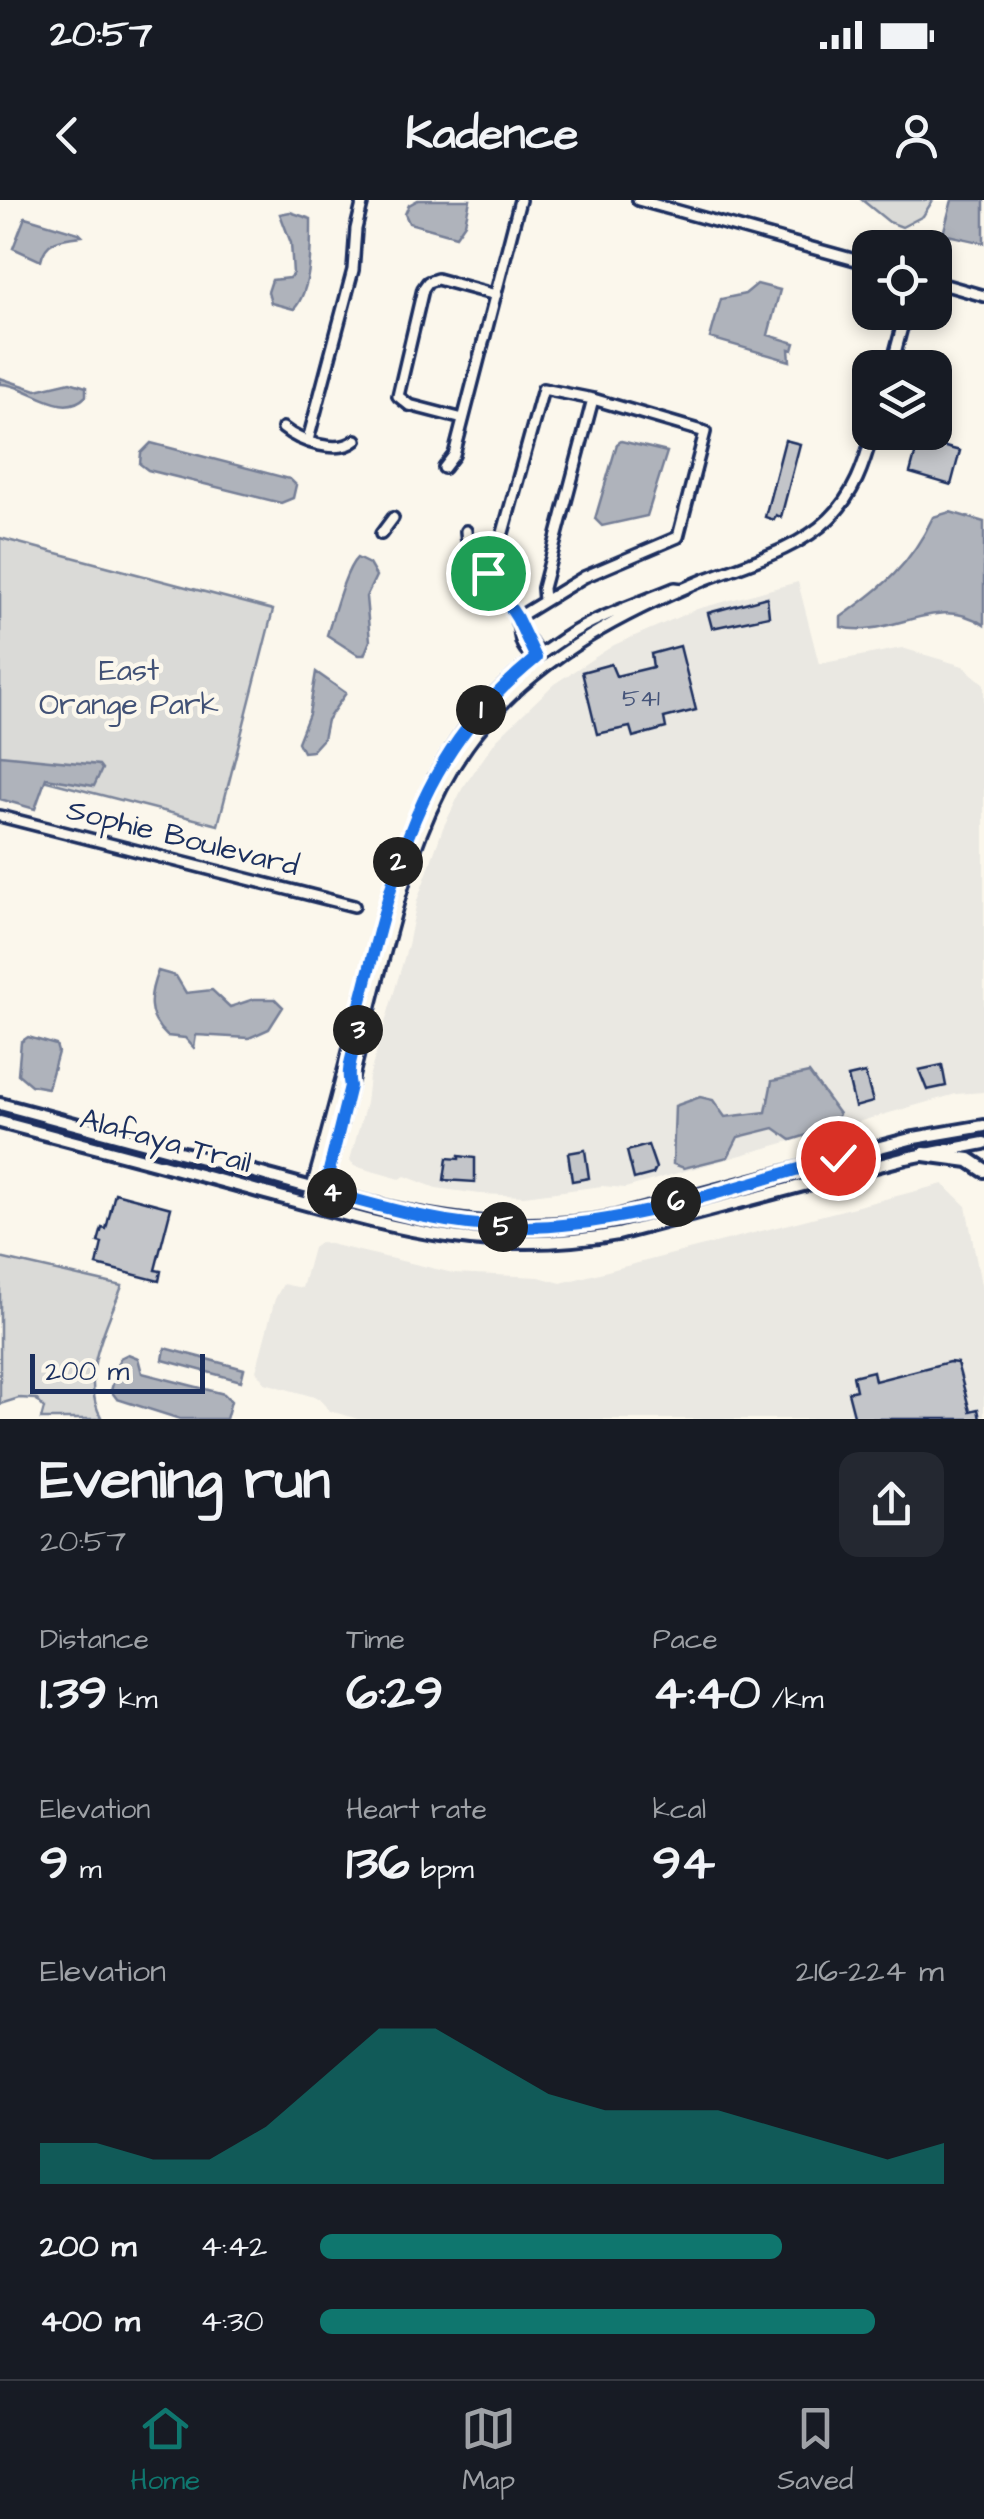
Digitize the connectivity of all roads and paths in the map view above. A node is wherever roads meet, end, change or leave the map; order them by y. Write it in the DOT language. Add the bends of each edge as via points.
graph roads {
  1 [pos="363,200"];
  2 [pos="520,200"];
  3 [pos="638,200"];
  4 [pos="852,259"];
  5 [pos="952,287"];
  6 [pos="496,294"];
  7 [pos="984,296"];
  8 [pos="593,398"];
  9 [pos="464,420"];
  10 [pos="283,428"];
  11 [pos="308,440"];
  12 [pos="356,440"];
  13 [pos="867,450"];
  14 [pos="444,468"];
  15 [pos="393,518"];
  16 [pos="466,530"];
  17 [pos="381,534"];
  18 [pos="488,573"];
  19 [pos="683,589"];
  20 [pos="544,600"];
  21 [pos="517,620"];
  22 [pos="536,658"];
  23 [pos="543,668"];
  24 [pos="441,776"];
  25 [pos="0,816"];
  26 [pos="354,906"];
  27 [pos="357,1016"];
  28 [pos="350,1086"];
  29 [pos="0,1104"];
  30 [pos="0,1122"];
  31 [pos="984,1127"];
  32 [pos="984,1144"];
  33 [pos="155,1146"];
  34 [pos="924,1154"];
  35 [pos="150,1162"];
  36 [pos="984,1170"];
  37 [pos="772,1176"];
  38 [pos="759,1180"];
  39 [pos="318,1189"];
  40 [pos="768,1195"];
  41 [pos="313,1205"];
  42 [pos="541,1226"];
  43 [pos="541,1243"];
  1 -- 11 [label="street" via="353,270"];
  2 -- 6 [label="street"];
  3 -- 4 [label="street"];
  5 -- 7 [label="street"];
  6 -- 9 [label="street"];
  6 -- 9 [label="street" via="431,280 424,286 399,383 399,399"];
  8 -- 18 [label="street" via="550,388 540,392"];
  8 -- 20 [label="street"];
  8 -- 20 [label="street" via="701,428 706,439 678,537"];
  9 -- 14 [label="street"];
  10 -- 11 [label="street"];
  11 -- 12 [label="street" via="342,448"];
  13 -- 19 [label="street" via="853,488 822,525"];
  15 -- 17 [label="street"];
  16 -- 18 [label="street"];
  18 -- 21 [label="street"];
  19 -- 22 [label="street" via="578,630"];
  19 -- 23 [label="street" via="596,632"];
  20 -- 21 [label="street"];
  21 -- 22 [label="street" via="518,639"];
  22 -- 23 [label="street"];
  22 -- 24 [label="street" via="480,712"];
  23 -- 24 [label="street"];
  24 -- 27 [label="street" via="403,845"];
  24 -- 28 [label="street" via="409,862"];
  25 -- 26 [label="street, Sophie Boulevard"];
  27 -- 28 [label="street"];
  27 -- 39 [label="street"];
  28 -- 39 [label="street"];
  29 -- 33 [label="main road, Alafaya Trail"];
  30 -- 35 [label="main road, Alafaya Trail"];
  31 -- 37 [label="main road, Alafaya Trail" via="914,1138"];
  32 -- 34 [label="main road, Alafaya Trail"];
  33 -- 35 [label="street"];
  33 -- 39 [label="main road, Alafaya Trail"];
  34 -- 36 [label="highway" via="970,1160"];
  34 -- 40 [label="main road, Alafaya Trail"];
  35 -- 41 [label="main road, Alafaya Trail"];
  37 -- 38 [label="main road, Alafaya Trail"];
  37 -- 40 [label="street"];
  38 -- 40 [label="street"];
  38 -- 42 [label="main road, Alafaya Trail" via="616,1217"];
  39 -- 41 [label="street"];
  39 -- 42 [label="main road, Alafaya Trail" via="438,1220"];
  40 -- 43 [label="main road, Alafaya Trail" via="618,1234"];
  41 -- 43 [label="main road, Alafaya Trail" via="456,1240"];
  42 -- 43 [label="street"];
}
